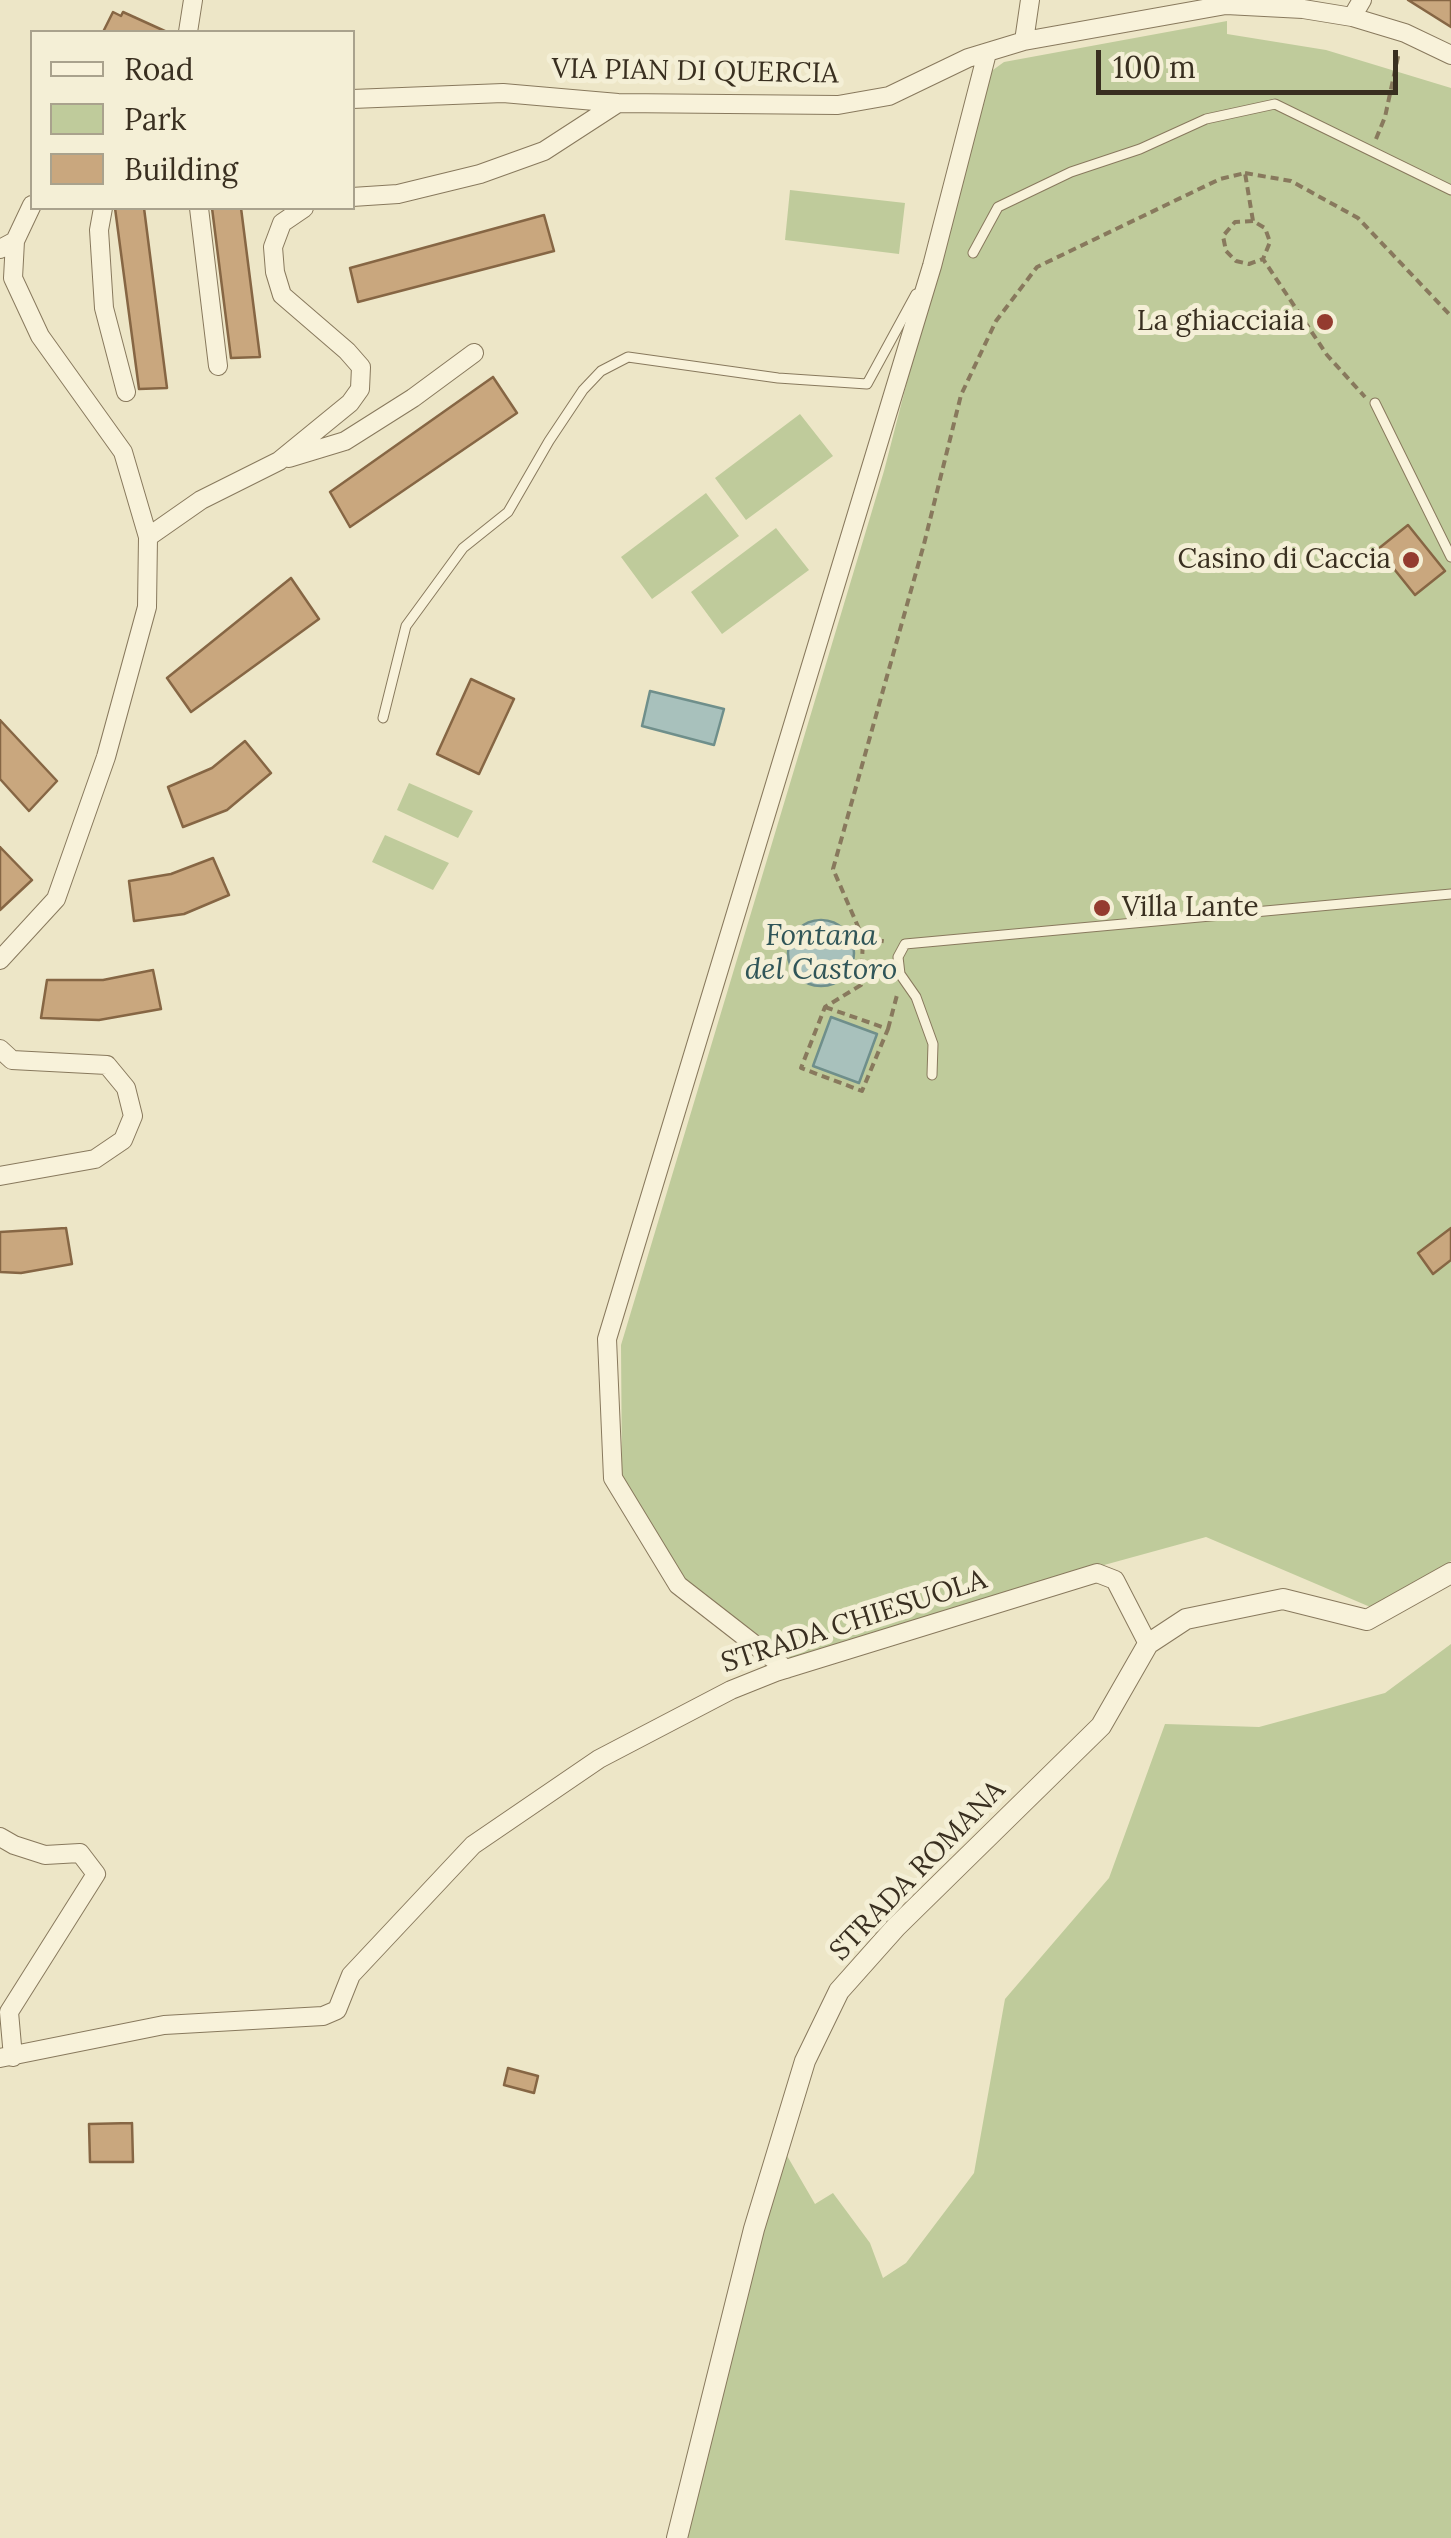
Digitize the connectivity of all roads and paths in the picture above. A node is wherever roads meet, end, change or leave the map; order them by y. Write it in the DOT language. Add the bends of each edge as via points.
graph roads {
  1 [pos="193,0"];
  2 [pos="1030,0"];
  3 [pos="1362,0"];
  4 [pos="1352,17"];
  5 [pos="188,30"];
  6 [pos="1405,33"];
  7 [pos="1024,41"];
  8 [pos="986,53"];
  9 [pos="1451,55"];
  10 [pos="355,98"];
  11 [pos="618,103"];
  12 [pos="1362,136"];
  13 [pos="1245,174"];
  14 [pos="1451,190"];
  15 [pos="355,197"];
  16 [pos="30,208"];
  17 [pos="103,210"];
  18 [pos="199,210"];
  19 [pos="297,210"];
  20 [pos="1254,220"];
  21 [pos="8,245"];
  22 [pos="973,253"];
  23 [pos="1263,259"];
  24 [pos="932,266"];
  25 [pos="1451,316"];
  26 [pos="474,353"];
  27 [pos="218,366"];
  28 [pos="126,392"];
  29 [pos="1375,404"];
  30 [pos="279,461"];
  31 [pos="148,537"];
  32 [pos="1451,557"];
  33 [pos="383,718"];
  34 [pos="1451,894"];
  35 [pos="863,938"];
  36 [pos="905,944"];
  37 [pos="0,960"];
  38 [pos="900,974"];
  39 [pos="825,1007"];
  40 [pos="888,1029"];
  41 [pos="0,1050"];
  42 [pos="932,1075"];
  43 [pos="0,1176"];
  44 [pos="1451,1573"];
  45 [pos="1148,1644"];
  46 [pos="786,1669"];
  47 [pos="0,1837"];
  48 [pos="7,2058"];
  49 [pos="677,2538"];
  1 -- 5 [label="street"];
  2 -- 7 [label="street"];
  3 -- 4 [label="street"];
  4 -- 6 [label="street, VIA PIAN DI QUERCIA"];
  4 -- 7 [label="street, VIA PIAN DI QUERCIA" via="1226,4"];
  6 -- 9 [label="street, VIA PIAN DI QUERCIA"];
  6 -- 12 [label="path" via="1376,140"];
  7 -- 8 [label="street, VIA PIAN DI QUERCIA"];
  8 -- 11 [label="street, VIA PIAN DI QUERCIA" via="889,96 838,104"];
  8 -- 24 [label="street"];
  10 -- 11 [label="street, VIA PIAN DI QUERCIA" via="503,93"];
  11 -- 15 [label="street" via="544,151 480,174"];
  13 -- 20 [label="path"];
  13 -- 25 [label="path" via="1291,181 1358,218"];
  13 -- 35 [label="path" via="1220,179 1037,267 996,321 961,395 833,869"];
  14 -- 22 [label="lane" via="1275,104 1206,119 998,207"];
  16 -- 21 [label="street"];
  17 -- 28 [label="street" via="104,308"];
  18 -- 27 [label="street"];
  19 -- 30 [label="street" via="282,223 273,247 282,295 348,351 361,368 360,389"];
  20 -- 23 [label="path" via="1270,242"];
  20 -- 23 [label="path" via="1234,222 1223,236 1226,252 1236,262"];
  21 -- 31 [label="street" via="13,278 40,336 123,452"];
  23 -- 29 [label="path" via="1327,355"];
  24 -- 33 [label="lane" via="867,384 628,357 601,371 508,512 463,548 406,626"];
  24 -- 46 [label="street" via="608,1339 613,1478 678,1585"];
  26 -- 30 [label="street" via="345,441"];
  29 -- 32 [label="lane"];
  30 -- 31 [label="street" via="201,500"];
  31 -- 37 [label="street" via="148,606 106,757 56,899"];
  34 -- 36 [label="lane"];
  35 -- 36 [label="path"];
  35 -- 39 [label="path" via="862,984"];
  36 -- 38 [label="lane"];
  38 -- 40 [label="path"];
  38 -- 42 [label="lane" via="932,1044"];
  39 -- 40 [label="path"];
  39 -- 40 [label="path" via="801,1068 862,1091"];
  41 -- 43 [label="street" via="12,1060 107,1065 126,1088 134,1116 124,1140 95,1159"];
  44 -- 45 [label="street, STRADA ROMANA" via="1367,1620 1284,1599 1186,1618"];
  45 -- 46 [label="street, STRADA CHIESUOLA" via="1116,1580 1097,1573"];
  45 -- 49 [label="street, STRADA ROMANA" via="1101,1726 896,1927 840,1991 805,2061 760,2210"];
  46 -- 48 [label="street, STRADA CHIESUOLA" via="730,1690 599,1759 473,1845 351,1975 338,2010 164,2025"];
  47 -- 48 [label="street" via="45,1855 80,1853 96,1874 9,2012"];
}
